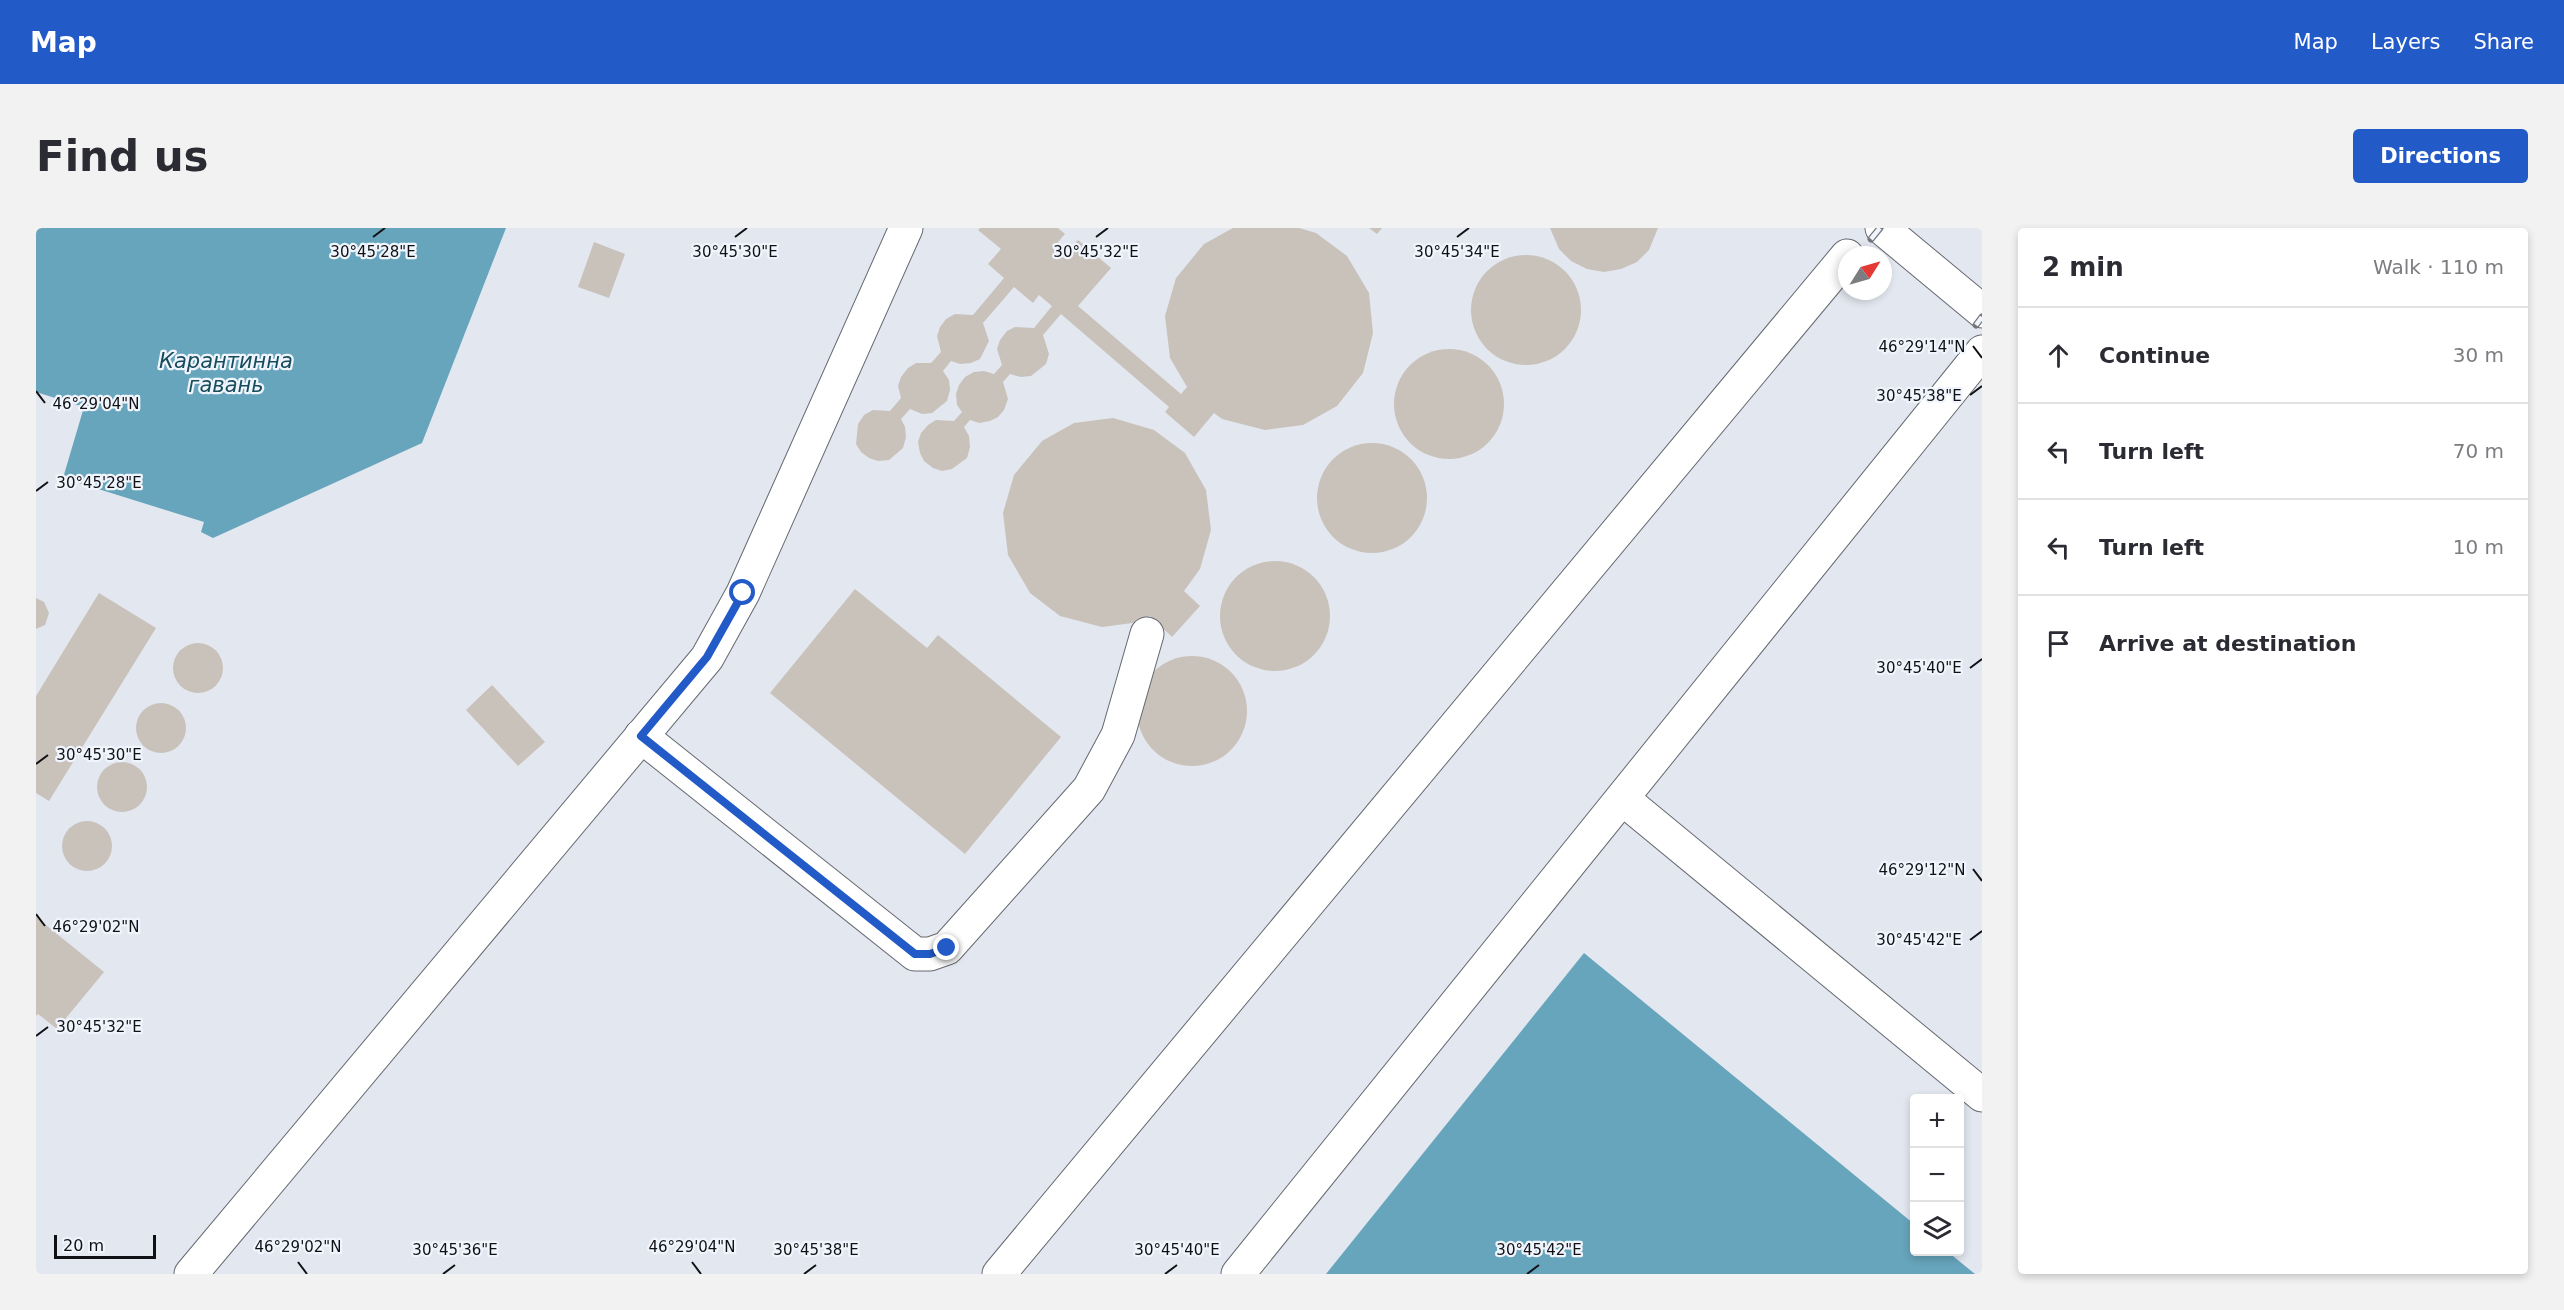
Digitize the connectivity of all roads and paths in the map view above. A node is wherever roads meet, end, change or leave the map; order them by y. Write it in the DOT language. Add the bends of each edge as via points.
graph roads {
  1 [pos="906,228"];
  2 [pos="1870,228"];
  3 [pos="1882,228"];
  4 [pos="1855,246"];
  5 [pos="1838,266"];
  6 [pos="1982,311"];
  7 [pos="1982,352"];
  8 [pos="1147,634"];
  9 [pos="641,736"];
  10 [pos="1623,800"];
  11 [pos="1982,1095"];
  12 [pos="190,1274"];
  13 [pos="999,1274"];
  14 [pos="1239,1274"];
  1 -- 9 [label="lane" via="743,593 707,657"];
  2 -- 4 [label="lane"];
  3 -- 6 [label="lane"];
  5 -- 13 [label="lane"];
  7 -- 10 [label="lane"];
  8 -- 9 [label="lane" via="1118,735 1089,789 947,948 930,954 915,954"];
  9 -- 12 [label="lane"];
  10 -- 11 [label="lane"];
  10 -- 14 [label="lane"];
}
